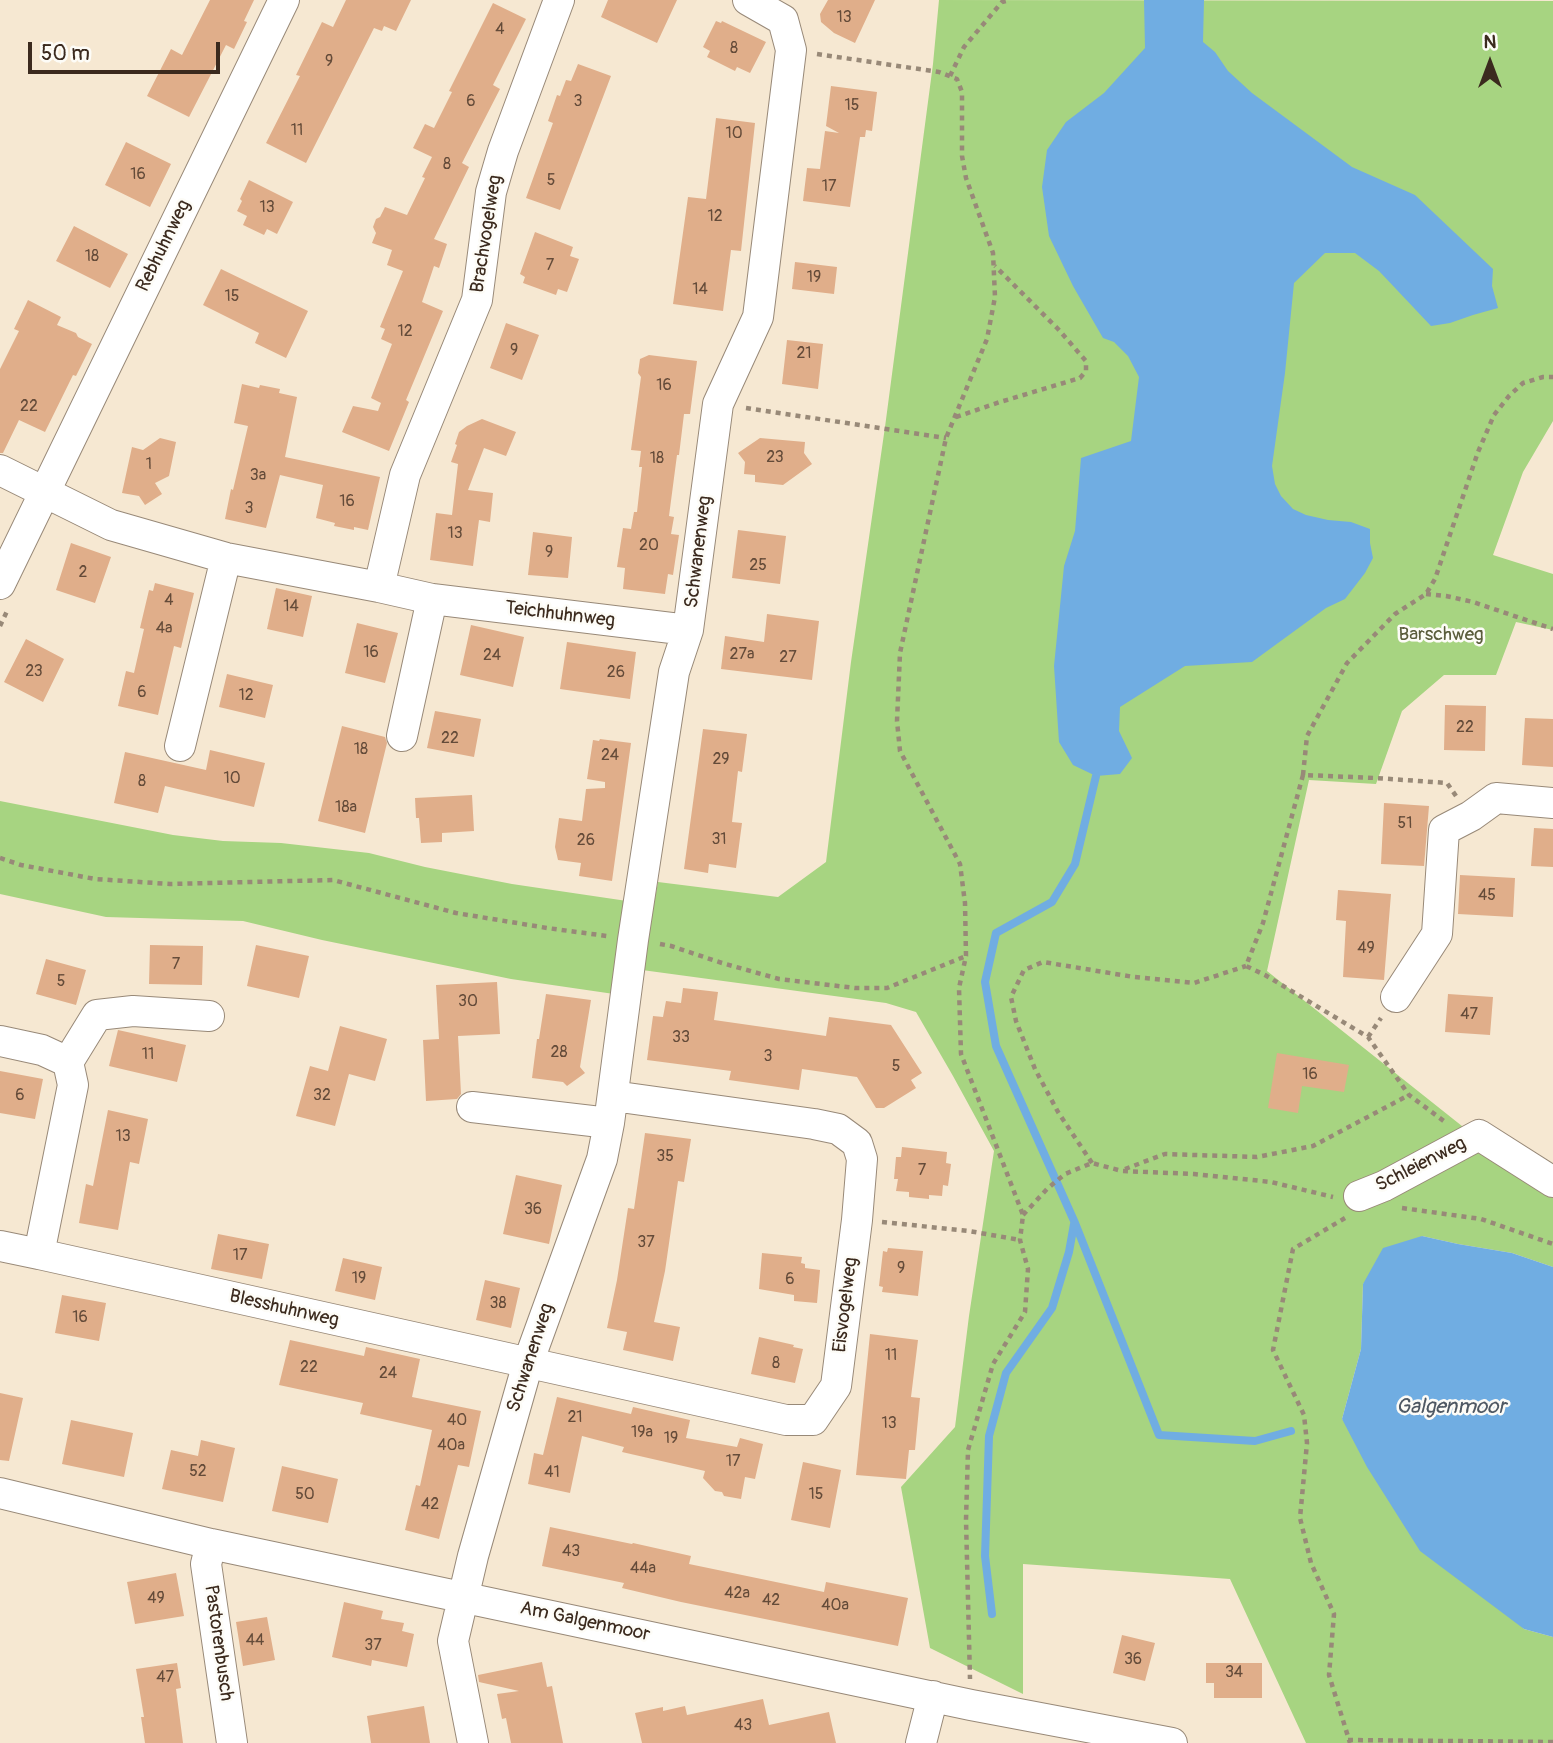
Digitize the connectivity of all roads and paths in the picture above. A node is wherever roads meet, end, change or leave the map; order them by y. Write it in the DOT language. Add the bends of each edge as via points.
graph roads {
  1 [pos="284,0"];
  2 [pos="559,0"];
  3 [pos="1010,0"];
  4 [pos="752,1"];
  5 [pos="791,50"];
  6 [pos="950,76"];
  7 [pos="994,265"];
  8 [pos="1553,377"];
  9 [pos="718,404"];
  10 [pos="955,417"];
  11 [pos="946,438"];
  12 [pos="0,470"];
  13 [pos="44,493"];
  14 [pos="226,558"];
  15 [pos="0,584"];
  16 [pos="379,587"];
  17 [pos="1426,594"];
  18 [pos="432,599"];
  19 [pos="1553,629"];
  20 [pos="688,630"];
  21 [pos="402,736"];
  22 [pos="180,746"];
  23 [pos="1303,775"];
  24 [pos="1553,803"];
  25 [pos="1471,816"];
  26 [pos="0,858"];
  27 [pos="632,940"];
  28 [pos="966,956"];
  29 [pos="1246,966"];
  30 [pos="1396,997"];
  31 [pos="209,1016"];
  32 [pos="0,1041"];
  33 [pos="68,1062"];
  34 [pos="1409,1095"];
  35 [pos="472,1107"];
  36 [pos="611,1110"];
  37 [pos="1470,1140"];
  38 [pos="1092,1163"];
  39 [pos="1122,1171"];
  40 [pos="1553,1182"];
  41 [pos="1364,1200"];
  42 [pos="1023,1215"];
  43 [pos="857,1220"];
  44 [pos="1020,1240"];
  45 [pos="1553,1244"];
  46 [pos="0,1246"];
  47 [pos="40,1254"];
  48 [pos="528,1363"];
  49 [pos="0,1493"];
  50 [pos="211,1544"];
  51 [pos="463,1597"];
  52 [pos="933,1696"];
  53 [pos="971,1705"];
  54 [pos="1349,1741"];
  55 [pos="1553,1742"];
  56 [pos="232,1743"];
  57 [pos="473,1743"];
  58 [pos="921,1743"];
  59 [pos="1172,1743"];
  1 -- 13 [label="street, Rebhuhnweg"];
  2 -- 16 [label="street, Brachvogelweg" via="491,192 477,300 405,475"];
  3 -- 6 [label="path" via="1002,2 964,47"];
  4 -- 5 [label="street, Schwanenweg" via="783,20"];
  5 -- 6 [label="path"];
  5 -- 9 [label="street, Schwanenweg" via="758,317"];
  6 -- 7 [label="path" via="957,79 962,92 966,178"];
  7 -- 10 [label="path" via="995,297 987,339"];
  7 -- 10 [label="path" via="1086,361 1086,371 1080,378"];
  8 -- 17 [label="path" via="1523,383 1494,415"];
  9 -- 11 [label="path"];
  9 -- 20 [label="street, Schwanenweg"];
  10 -- 11 [label="path"];
  11 -- 28 [label="path" via="900,653 897,721 900,751 960,864"];
  12 -- 13 [label="street"];
  13 -- 14 [label="street, Teichhuhnweg" via="111,525"];
  13 -- 15 [label="street, Rebhuhnweg"];
  14 -- 16 [label="street, Teichhuhnweg"];
  14 -- 22 [label="street"];
  16 -- 18 [label="street, Teichhuhnweg"];
  17 -- 19 [label="path" via="1473,603"];
  17 -- 23 [label="path" via="1395,614 1347,663 1307,736"];
  18 -- 20 [label="street, Teichhuhnweg"];
  18 -- 21 [label="street"];
  20 -- 27 [label="street, Schwanenweg" via="674,673"];
  23 -- 25 [label="path" via="1447,783"];
  23 -- 29 [label="path" via="1263,923"];
  24 -- 25 [label="street" via="1496,798"];
  25 -- 30 [label="street" via="1444,830 1437,933"];
  26 -- 27 [label="path" via="95,878 170,884 333,880 456,913"];
  27 -- 28 [label="path" via="671,946 779,979 855,988 887,988"];
  27 -- 36 [label="street, Schwanenweg"];
  28 -- 42 [label="path" via="959,988 961,1054"];
  29 -- 34 [label="path" via="1368,1037"];
  29 -- 38 [label="path" via="1194,983 1043,962 1024,970 1011,997 1017,1021 1035,1069"];
  31 -- 33 [label="street" via="133,1011 97,1015"];
  32 -- 33 [label="street" via="42,1050"];
  33 -- 47 [label="street" via="73,1085"];
  34 -- 37 [label="path"];
  34 -- 39 [label="path" via="1313,1146 1257,1157 1165,1154"];
  35 -- 36 [label="street"];
  36 -- 43 [label="street, Eisvogelweg" via="838,1129 857,1143 862,1159"];
  36 -- 48 [label="street, Schwanenweg" via="602,1159"];
  37 -- 40 [label="street, Schleienweg" via="1479,1135"];
  37 -- 41 [label="street, Schleienweg"];
  38 -- 39 [label="path"];
  38 -- 42 [label="path" via="1065,1174"];
  39 -- 41 [label="path" via="1271,1182 1329,1197"];
  41 -- 45 [label="path" via="1481,1219"];
  41 -- 54 [label="path" via="1293,1249 1273,1350 1304,1415 1307,1443 1300,1518 1311,1563 1334,1614 1329,1675"];
  42 -- 44 [label="path"];
  43 -- 44 [label="path"];
  43 -- 48 [label="street, Eisvogelweg" via="836,1386 813,1420 786,1420"];
  44 -- 53 [label="path" via="1028,1269 1025,1312 993,1364 968,1450"];
  46 -- 47 [label="street, Blesshuhnweg"];
  47 -- 48 [label="street, Blesshuhnweg"];
  48 -- 51 [label="street, Schwanenweg"];
  49 -- 50 [label="street, Am Galgenmoor"];
  50 -- 51 [label="street, Am Galgenmoor"];
  50 -- 56 [label="street, Pastorenbusch" via="206,1564"];
  51 -- 52 [label="street, Am Galgenmoor"];
  51 -- 57 [label="street, Schwanenweg" via="453,1641"];
  52 -- 53 [label="street, Am Galgenmoor"];
  52 -- 58 [label="street"];
  53 -- 59 [label="street, Am Galgenmoor"];
  54 -- 55 [label="path"];
}
